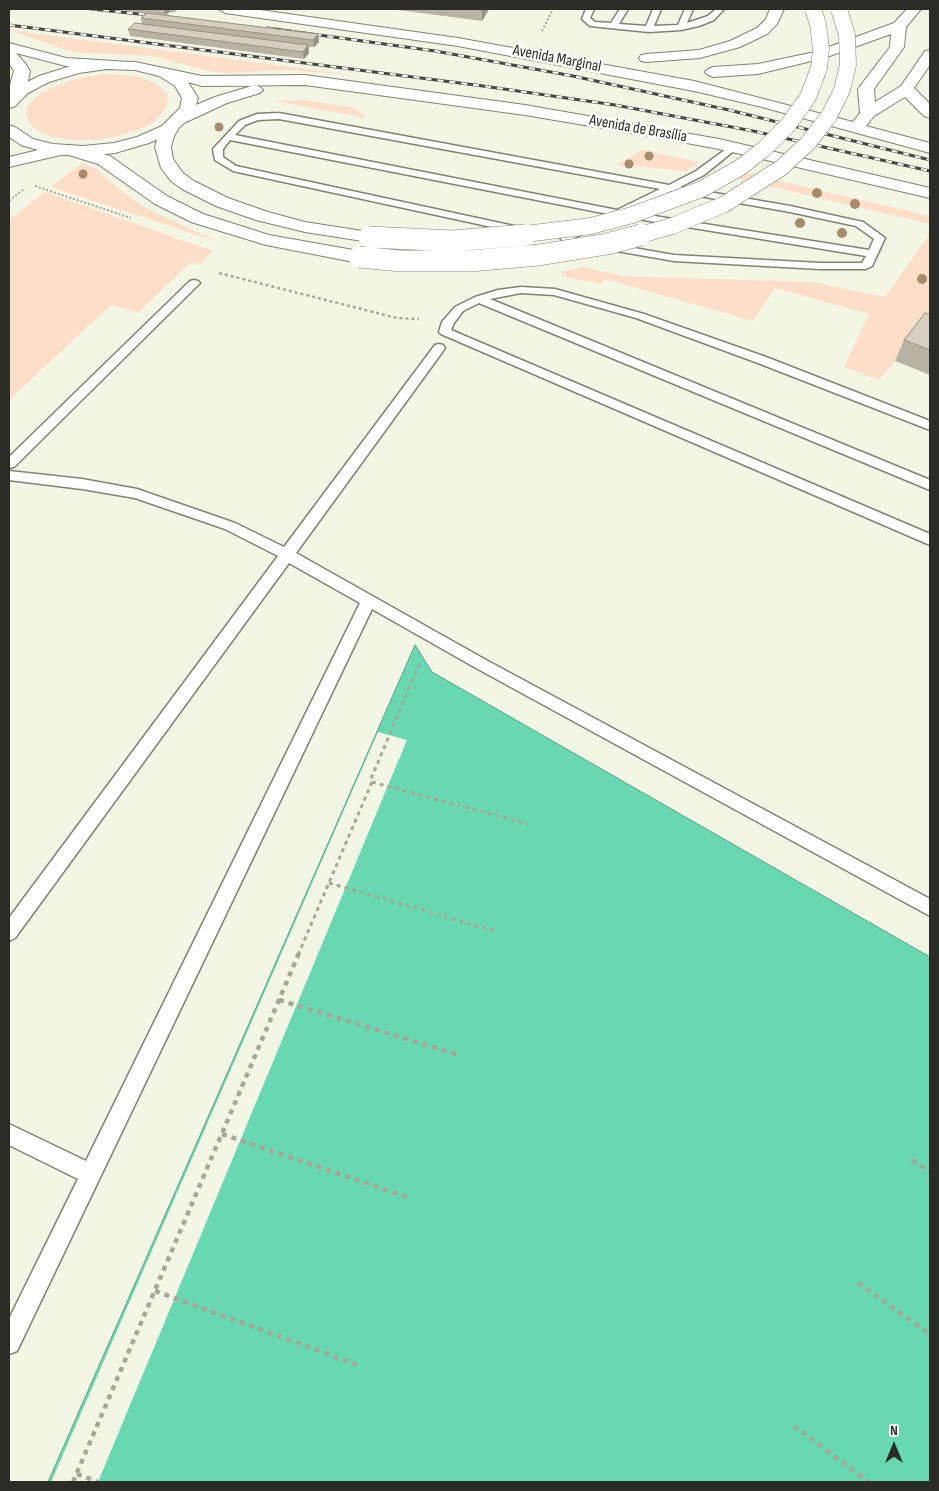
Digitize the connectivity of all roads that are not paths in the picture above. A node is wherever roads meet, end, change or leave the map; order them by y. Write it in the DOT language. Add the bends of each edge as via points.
graph roads {
  1 [pos="225,9"];
  2 [pos="304,9"];
  3 [pos="590,9"];
  4 [pos="624,9"];
  5 [pos="657,9"];
  6 [pos="689,9"];
  7 [pos="720,9"];
  8 [pos="777,9"];
  9 [pos="813,9"];
  10 [pos="839,9"];
  11 [pos="914,9"];
  12 [pos="899,26"];
  13 [pos="613,27"];
  14 [pos="681,27"];
  15 [pos="649,29"];
  16 [pos="540,36"];
  17 [pos="9,47"];
  18 [pos="930,54"];
  19 [pos="9,55"];
  20 [pos="628,56"];
  21 [pos="646,58"];
  22 [pos="121,65"];
  23 [pos="704,70"];
  24 [pos="159,71"];
  25 [pos="757,83"];
  26 [pos="343,85"];
  27 [pos="906,89"];
  28 [pos="791,92"];
  29 [pos="9,103"];
  30 [pos="868,113"];
  31 [pos="930,113"];
  32 [pos="885,118"];
  33 [pos="176,122"];
  34 [pos="856,128"];
  35 [pos="9,130"];
  36 [pos="228,137"];
  37 [pos="733,148"];
  38 [pos="930,148"];
  39 [pos="67,151"];
  40 [pos="9,162"];
  41 [pos="670,188"];
  42 [pos="930,193"];
  43 [pos="618,213"];
  44 [pos="566,240"];
  45 [pos="873,254"];
  46 [pos="194,283"];
  47 [pos="479,299"];
  48 [pos="440,348"];
  49 [pos="930,426"];
  50 [pos="9,464"];
  51 [pos="9,475"];
  52 [pos="930,485"];
  53 [pos="930,540"];
  54 [pos="287,554"];
  55 [pos="370,600"];
  56 [pos="930,908"];
  57 [pos="9,932"];
  58 [pos="9,1134"];
  59 [pos="90,1174"];
  60 [pos="9,1343"];
  1 -- 34 [label="main road, Avenida Marginal" via="536,55 694,86"];
  2 -- 16 [label="main road, Avenida Marginal"];
  3 -- 13 [label="lane" via="586,20"];
  4 -- 13 [label="lane"];
  5 -- 15 [label="lane"];
  6 -- 14 [label="lane"];
  7 -- 14 [label="lane" via="711,18"];
  8 -- 21 [label="main road" via="772,21 754,36 734,44 700,54"];
  9 -- 33 [label="main road, bridge" via="821,48 819,68 808,97 766,148 741,167 702,189 632,215 591,226 453,241 369,237 262,216 222,202 188,185 168,168 163,147"];
  10 -- 39 [label="main road, bridge" via="847,35 848,65 842,90 829,116 808,143 760,184 722,205 689,220 607,244 539,256 470,262 359,257 274,242 204,220 161,200 104,160"];
  11 -- 12 [label="main road"];
  12 -- 23 [label="main road" via="802,60 758,68"];
  12 -- 30 [label="main road" via="897,47 866,89"];
  13 -- 15 [label="lane"];
  14 -- 15 [label="lane"];
  17 -- 22 [label="main road" via="66,62"];
  18 -- 27 [label="main road"];
  19 -- 29 [label="main road" via="22,71"];
  20 -- 21 [label="main road, Avenida Marginal"];
  21 -- 23 [label="main road, Avenida Marginal"];
  22 -- 24 [label="main road, Avenida de Brasília"];
  22 -- 29 [label="main road" via="56,74 23,90"];
  23 -- 25 [label="main road, Avenida Marginal"];
  24 -- 26 [label="main road, Avenida de Brasília" via="202,80 290,79"];
  24 -- 33 [label="main road" via="178,80 189,95 188,108"];
  26 -- 33 [label="main road, Avenida de Brasília" via="298,83 272,86 221,100"];
  26 -- 37 [label="main road, Avenida de Brasília" via="571,118"];
  27 -- 30 [label="main road"];
  27 -- 31 [label="main road"];
  28 -- 30 [label="main road"];
  30 -- 32 [label="main road"];
  30 -- 34 [label="main road"];
  33 -- 39 [label="main road, Avenida de Brasília" via="150,138 130,144"];
  34 -- 38 [label="main road, Avenida Marginal"];
  35 -- 39 [label="main road" via="33,145"];
  36 -- 41 [label="lane" via="242,123 257,117 279,116"];
  36 -- 43 [label="lane"];
  36 -- 44 [label="lane" via="218,149 218,158 233,168"];
  37 -- 41 [label="lane" via="700,173"];
  37 -- 42 [label="main road, Avenida de Brasília"];
  39 -- 40 [label="main road"];
  41 -- 43 [label="lane"];
  41 -- 45 [label="lane" via="859,224 880,238"];
  43 -- 44 [label="lane"];
  43 -- 45 [label="lane"];
  44 -- 45 [label="lane" via="674,258 781,264 866,266"];
  46 -- 50 [label="lane"];
  47 -- 49 [label="lane" via="521,290 555,292 658,323 762,360"];
  47 -- 52 [label="lane"];
  47 -- 53 [label="lane" via="460,309 448,322 445,332"];
  48 -- 54 [label="lane"];
  51 -- 54 [label="lane" via="137,494 230,526"];
  54 -- 55 [label="lane"];
  54 -- 57 [label="lane"];
  55 -- 56 [label="lane" via="481,664"];
  55 -- 59 [label="lane"];
  58 -- 59 [label="lane"];
  59 -- 60 [label="lane"];
}
